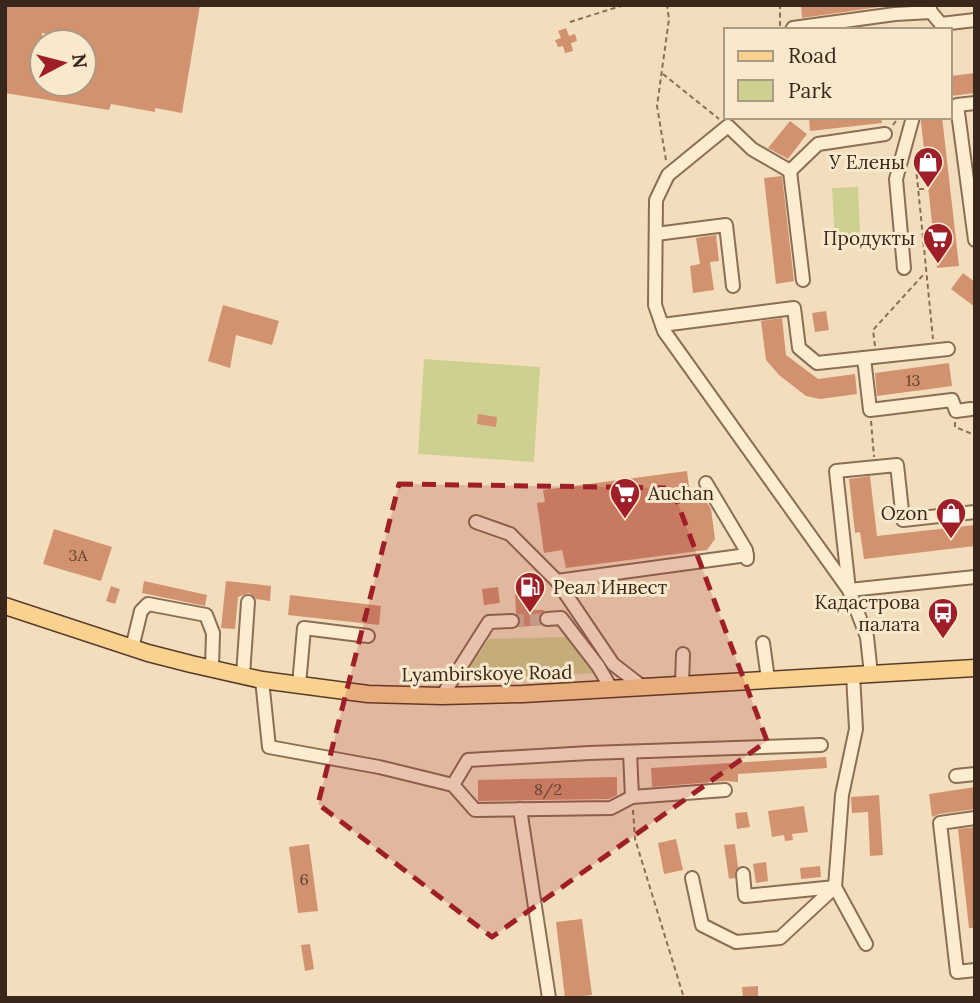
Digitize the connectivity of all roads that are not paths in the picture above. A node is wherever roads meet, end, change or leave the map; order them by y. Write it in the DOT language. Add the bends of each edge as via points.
graph roads {
  1 [pos="930,9"];
  2 [pos="975,20"];
  3 [pos="793,28"];
  4 [pos="975,103"];
  5 [pos="953,106"];
  6 [pos="912,119"];
  7 [pos="732,122"];
  8 [pos="885,134"];
  9 [pos="790,171"];
  10 [pos="656,234"];
  11 [pos="975,240"];
  12 [pos="904,268"];
  13 [pos="803,280"];
  14 [pos="733,286"];
  15 [pos="662,325"];
  16 [pos="941,348"];
  17 [pos="870,358"];
  18 [pos="971,409"];
  19 [pos="706,483"];
  20 [pos="975,512"];
  21 [pos="476,522"];
  22 [pos="975,577"];
  23 [pos="557,581"];
  24 [pos="849,590"];
  25 [pos="248,602"];
  26 [pos="7,606"];
  27 [pos="547,619"];
  28 [pos="512,621"];
  29 [pos="368,636"];
  30 [pos="763,643"];
  31 [pos="132,648"];
  32 [pos="683,654"];
  33 [pos="212,668"];
  34 [pos="975,668"];
  35 [pos="871,674"];
  36 [pos="243,675"];
  37 [pos="853,675"];
  38 [pos="768,679"];
  39 [pos="262,680"];
  40 [pos="299,685"];
  41 [pos="682,685"];
  42 [pos="643,688"];
  43 [pos="612,690"];
  44 [pos="442,696"];
  45 [pos="821,745"];
  46 [pos="630,752"];
  47 [pos="975,774"];
  48 [pos="956,776"];
  49 [pos="453,785"];
  50 [pos="725,790"];
  51 [pos="632,797"];
  52 [pos="520,809"];
  53 [pos="975,818"];
  54 [pos="743,874"];
  55 [pos="692,878"];
  56 [pos="835,887"];
  57 [pos="866,944"];
  58 [pos="975,970"];
  59 [pos="549,998"];
  1 -- 2 [label="lane" via="941,23"];
  1 -- 3 [label="lane"];
  4 -- 5 [label="lane"];
  5 -- 11 [label="lane"];
  6 -- 12 [label="lane" via="896,179"];
  7 -- 9 [label="lane" via="752,149"];
  7 -- 10 [label="lane" via="668,175 656,200"];
  8 -- 9 [label="lane" via="818,144"];
  9 -- 13 [label="lane"];
  10 -- 14 [label="lane" via="726,225"];
  10 -- 15 [label="lane" via="655,305"];
  15 -- 17 [label="lane" via="794,308 799,348 817,363"];
  15 -- 24 [label="lane"];
  16 -- 17 [label="lane"];
  17 -- 18 [label="lane" via="870,410 952,400 956,411"];
  19 -- 23 [label="lane" via="747,557"];
  20 -- 24 [label="lane" via="903,520 897,465 836,471"];
  21 -- 23 [label="lane" via="510,534"];
  22 -- 24 [label="lane"];
  23 -- 42 [label="lane" via="613,664"];
  24 -- 35 [label="lane" via="867,637"];
  25 -- 36 [label="lane"];
  26 -- 31 [label="main road, Lyambirskoye Road"];
  27 -- 43 [label="lane" via="561,618"];
  28 -- 44 [label="lane" via="489,622"];
  29 -- 40 [label="lane" via="304,628"];
  30 -- 38 [label="lane"];
  31 -- 33 [label="main road, Lyambirskoye Road"];
  31 -- 33 [label="lane" via="141,611 148,604 206,615 213,633"];
  32 -- 41 [label="lane"];
  33 -- 36 [label="main road, Lyambirskoye Road"];
  34 -- 35 [label="main road, Lyambirskoye Road"];
  35 -- 37 [label="main road, Lyambirskoye Road"];
  36 -- 39 [label="main road, Lyambirskoye Road"];
  37 -- 38 [label="main road, Lyambirskoye Road"];
  37 -- 56 [label="lane" via="856,729 842,795"];
  38 -- 41 [label="main road, Lyambirskoye Road"];
  39 -- 40 [label="main road, Lyambirskoye Road"];
  39 -- 49 [label="lane" via="269,747"];
  40 -- 44 [label="main road, Lyambirskoye Road" via="368,694"];
  41 -- 42 [label="main road, Lyambirskoye Road"];
  42 -- 43 [label="main road, Lyambirskoye Road"];
  43 -- 44 [label="main road, Lyambirskoye Road"];
  45 -- 46 [label="lane"];
  46 -- 49 [label="lane" via="468,760"];
  46 -- 51 [label="lane"];
  47 -- 48 [label="lane"];
  49 -- 52 [label="lane" via="475,810"];
  50 -- 51 [label="lane"];
  51 -- 52 [label="lane" via="611,807"];
  52 -- 59 [label="lane"];
  53 -- 58 [label="lane" via="940,823 957,972"];
  54 -- 56 [label="lane" via="745,896"];
  55 -- 56 [label="lane" via="702,925 736,942 780,938"];
  56 -- 57 [label="lane"];
}
